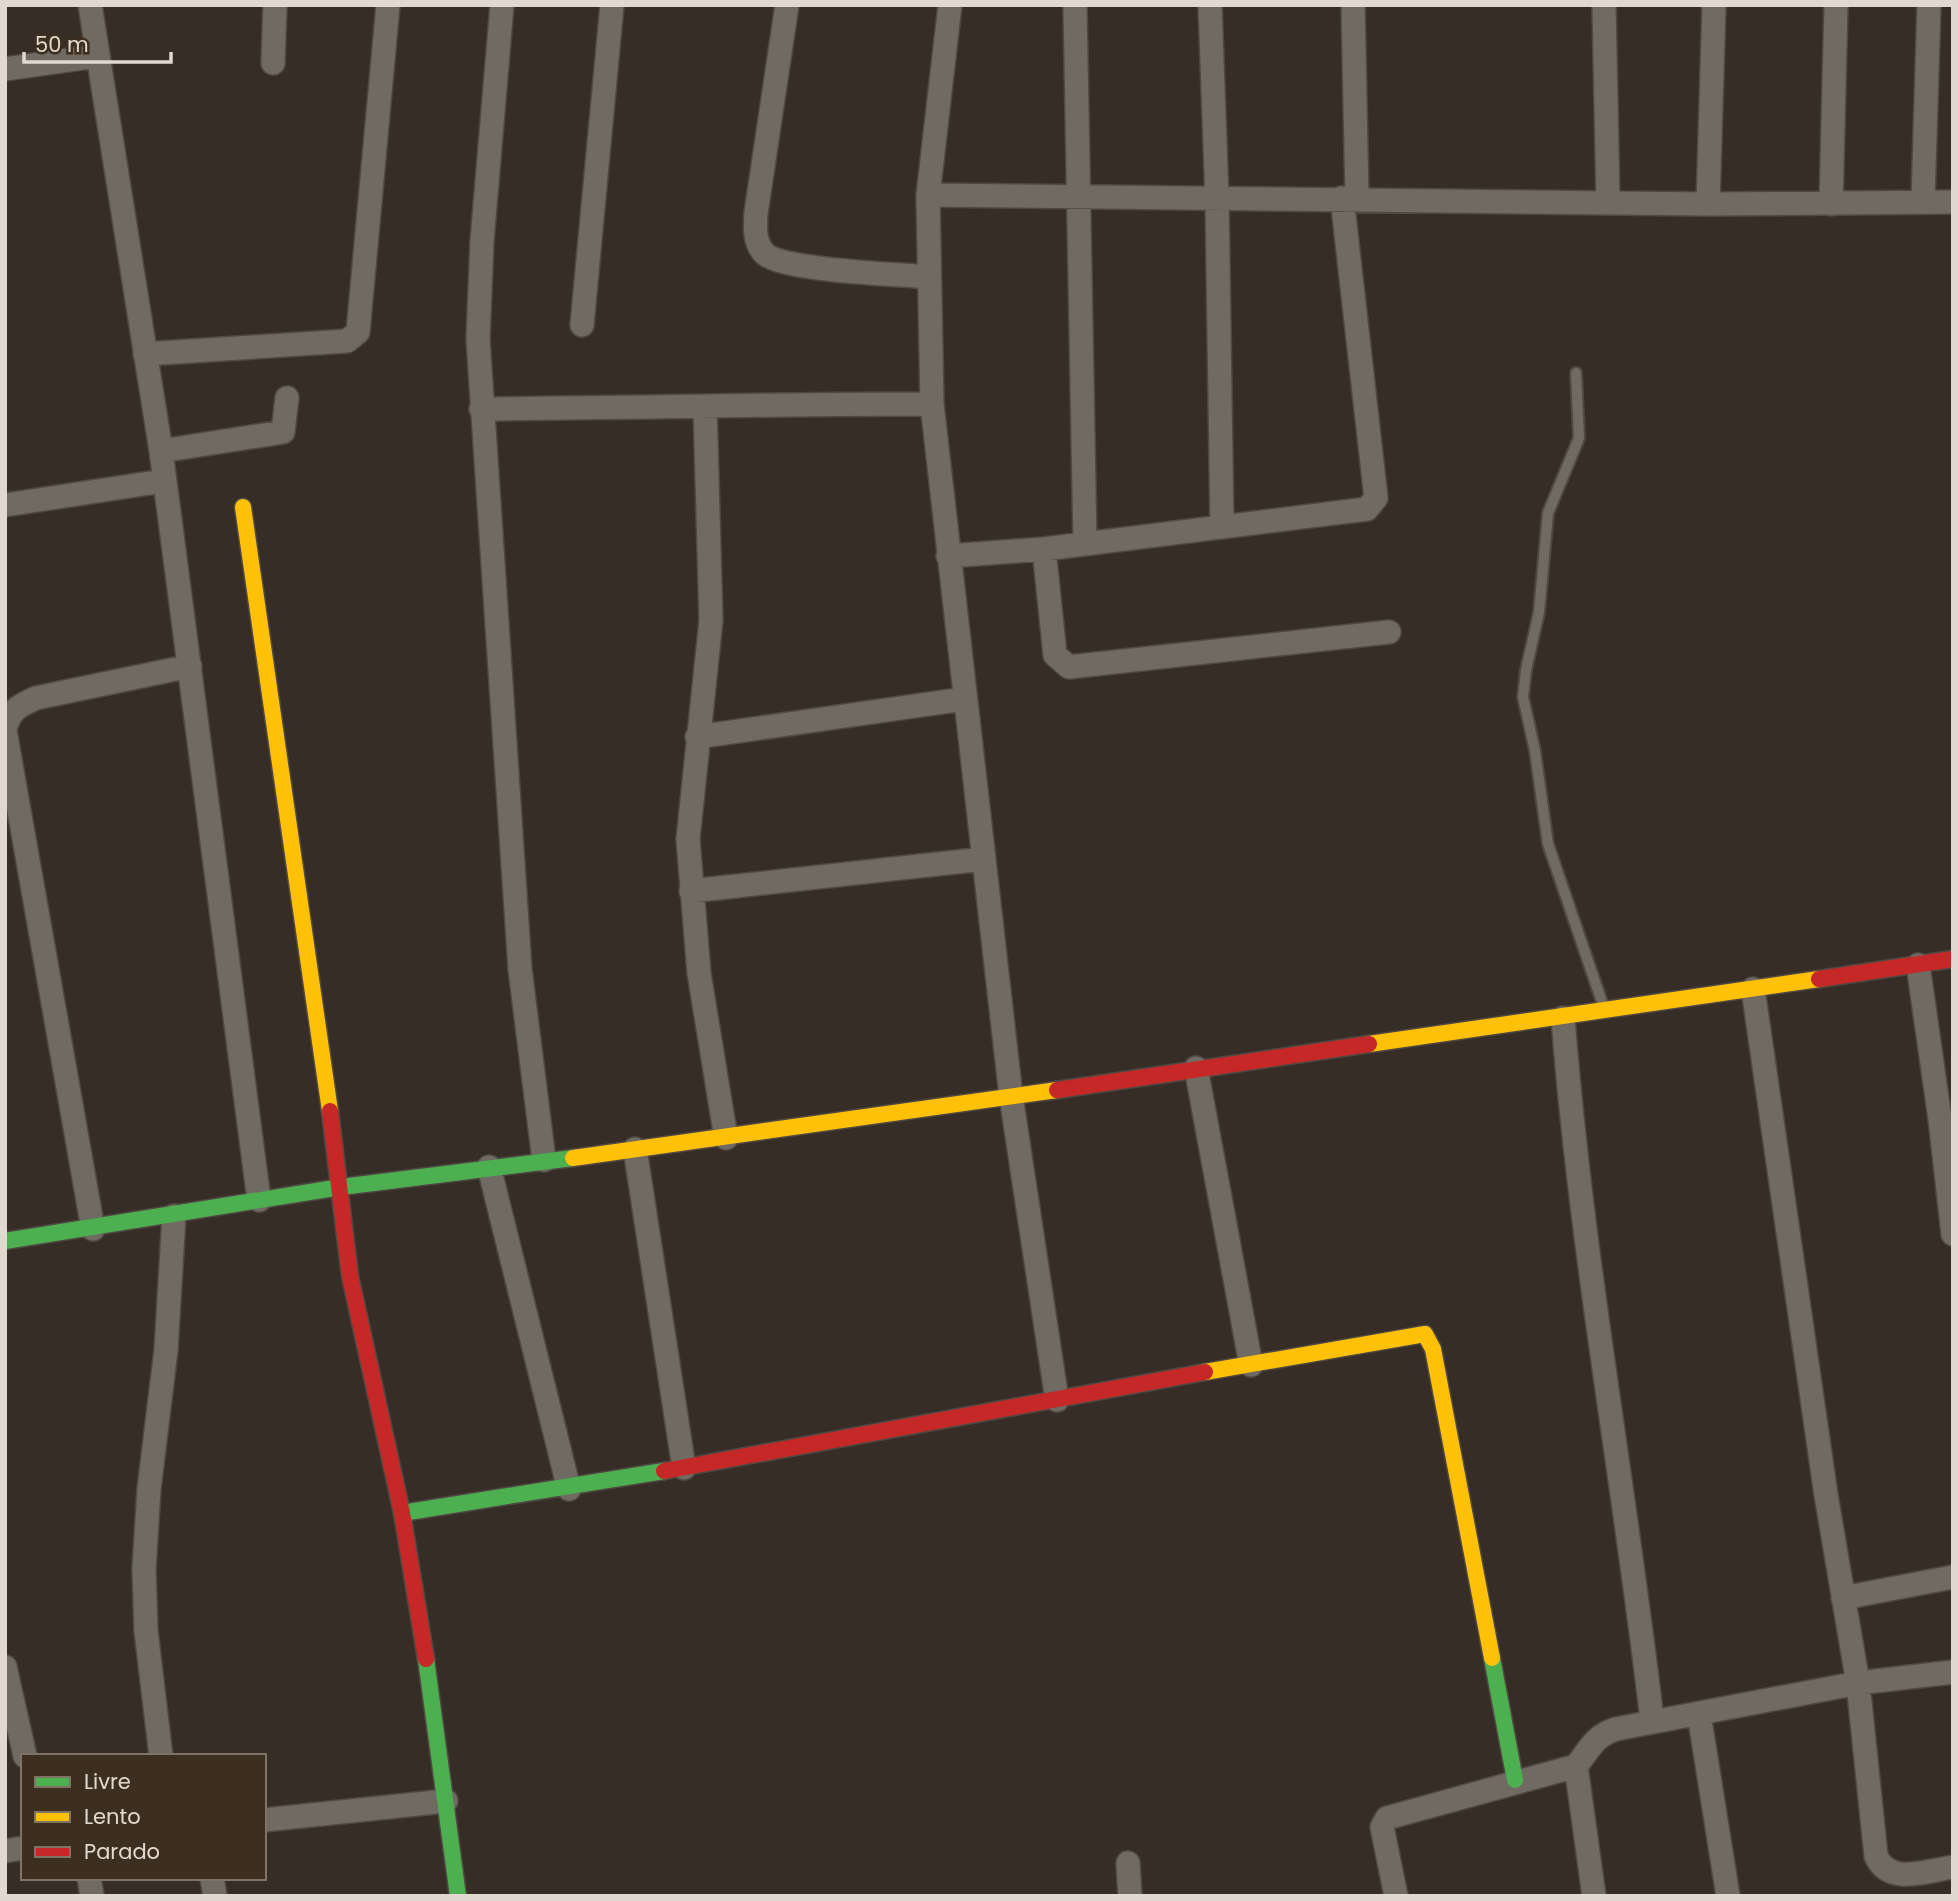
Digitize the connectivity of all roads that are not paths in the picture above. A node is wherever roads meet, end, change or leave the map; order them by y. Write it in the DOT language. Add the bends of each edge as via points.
graph roads {
  1 [pos="90,5"];
  2 [pos="275,5"];
  3 [pos="388,5"];
  4 [pos="502,5"];
  5 [pos="612,5"];
  6 [pos="787,5"];
  7 [pos="950,5"];
  8 [pos="1075,5"];
  9 [pos="1210,5"];
  10 [pos="1353,5"];
  11 [pos="1604,5"];
  12 [pos="1714,5"];
  13 [pos="1836,5"];
  14 [pos="1929,5"];
  15 [pos="97,56"];
  16 [pos="273,63"];
  17 [pos="5,69"];
  18 [pos="928,195"];
  19 [pos="1076,198"];
  20 [pos="1349,198"];
  21 [pos="1217,199"];
  22 [pos="1923,200"];
  23 [pos="1608,202"];
  24 [pos="1953,202"];
  25 [pos="1708,204"];
  26 [pos="1830,204"];
  27 [pos="928,277"];
  28 [pos="582,325"];
  29 [pos="145,354"];
  30 [pos="1576,373"];
  31 [pos="287,398"];
  32 [pos="932,404"];
  33 [pos="705,407"];
  34 [pos="481,409"];
  35 [pos="160,451"];
  36 [pos="163,481"];
  37 [pos="5,505"];
  38 [pos="243,507"];
  39 [pos="1222,527"];
  40 [pos="1085,544"];
  41 [pos="1044,549"];
  42 [pos="948,556"];
  43 [pos="1389,632"];
  44 [pos="190,666"];
  45 [pos="964,699"];
  46 [pos="5,730"];
  47 [pos="697,737"];
  48 [pos="983,859"];
  49 [pos="691,891"];
  50 [pos="1953,960"];
  51 [pos="1918,965"];
  52 [pos="1753,989"];
  53 [pos="1605,1011"];
  54 [pos="1563,1018"];
  55 [pos="1196,1068"];
  56 [pos="1011,1096"];
  57 [pos="726,1138"];
  58 [pos="635,1149"];
  59 [pos="544,1160"];
  60 [pos="489,1167"];
  61 [pos="341,1187"];
  62 [pos="259,1200"];
  63 [pos="174,1216"];
  64 [pos="93,1228"];
  65 [pos="1953,1234"];
  66 [pos="5,1241"];
  67 [pos="1251,1365"];
  68 [pos="1057,1400"];
  69 [pos="684,1468"];
  70 [pos="569,1489"];
  71 [pos="402,1513"];
  72 [pos="1953,1577"];
  73 [pos="1843,1598"];
  74 [pos="5,1667"];
  75 [pos="1953,1672"];
  76 [pos="1858,1683"];
  77 [pos="1699,1714"];
  78 [pos="1652,1720"];
  79 [pos="25,1754"];
  80 [pos="161,1754"];
  81 [pos="1576,1766"];
  82 [pos="1515,1780"];
  83 [pos="446,1801"];
  84 [pos="266,1820"];
  85 [pos="1128,1863"];
  86 [pos="1953,1867"];
  87 [pos="458,1896"];
  88 [pos="1130,1896"];
  89 [pos="1396,1896"];
  90 [pos="1594,1896"];
  91 [pos="1728,1896"];
  1 -- 15 [label="street"];
  2 -- 16 [label="street"];
  3 -- 29 [label="street" via="354,338"];
  4 -- 34 [label="street" via="482,241"];
  5 -- 28 [label="street"];
  6 -- 27 [label="street" via="755,237 764,253 777,261"];
  7 -- 18 [label="street"];
  8 -- 19 [label="street"];
  9 -- 21 [label="street"];
  10 -- 20 [label="street"];
  11 -- 23 [label="street"];
  12 -- 25 [label="street"];
  13 -- 26 [label="street"];
  14 -- 22 [label="street"];
  15 -- 17 [label="street"];
  15 -- 29 [label="street"];
  18 -- 19 [label="street"];
  18 -- 27 [label="street"];
  19 -- 21 [label="street"];
  19 -- 40 [label="street"];
  20 -- 21 [label="street"];
  20 -- 23 [label="street"];
  20 -- 39 [label="street" via="1376,498 1367,509"];
  21 -- 39 [label="street"];
  22 -- 24 [label="street"];
  22 -- 26 [label="street"];
  23 -- 25 [label="street"];
  25 -- 26 [label="street"];
  27 -- 32 [label="street"];
  29 -- 35 [label="street"];
  30 -- 53 [label="lane" via="1579,438 1548,513 1539,612 1523,697 1548,844"];
  31 -- 35 [label="street" via="283,432"];
  32 -- 33 [label="street"];
  32 -- 42 [label="street"];
  33 -- 34 [label="street"];
  33 -- 47 [label="street" via="710,620"];
  34 -- 59 [label="street" via="520,970"];
  35 -- 36 [label="street"];
  36 -- 37 [label="street"];
  36 -- 44 [label="street"];
  38 -- 61 [label="street"];
  39 -- 40 [label="street"];
  40 -- 41 [label="street"];
  41 -- 42 [label="street"];
  41 -- 43 [label="street" via="1055,655 1069,667"];
  42 -- 45 [label="street"];
  44 -- 46 [label="street" via="36,698 8,716"];
  44 -- 62 [label="street"];
  45 -- 47 [label="street"];
  45 -- 48 [label="street"];
  46 -- 64 [label="street"];
  47 -- 49 [label="street" via="688,839"];
  48 -- 49 [label="street"];
  48 -- 56 [label="street"];
  49 -- 57 [label="street" via="699,973"];
  50 -- 51 [label="street"];
  51 -- 52 [label="street"];
  51 -- 65 [label="street"];
  52 -- 53 [label="street"];
  52 -- 73 [label="street"];
  53 -- 54 [label="street"];
  54 -- 55 [label="street"];
  54 -- 78 [label="street" via="1570,1112"];
  55 -- 56 [label="street"];
  55 -- 67 [label="street"];
  56 -- 57 [label="street"];
  56 -- 68 [label="street"];
  57 -- 58 [label="street"];
  58 -- 59 [label="street"];
  58 -- 69 [label="street"];
  59 -- 60 [label="street"];
  60 -- 61 [label="street"];
  60 -- 70 [label="street"];
  61 -- 62 [label="street"];
  61 -- 71 [label="street" via="350,1276"];
  62 -- 63 [label="street"];
  63 -- 64 [label="street"];
  63 -- 80 [label="street" via="144,1569 146,1631"];
  64 -- 66 [label="street"];
  67 -- 68 [label="street"];
  67 -- 82 [label="street" via="1418,1333 1430,1340"];
  68 -- 69 [label="street"];
  69 -- 70 [label="street"];
  70 -- 71 [label="street"];
  71 -- 83 [label="street"];
  72 -- 73 [label="street"];
  73 -- 76 [label="street"];
  74 -- 79 [label="street"];
  75 -- 76 [label="street"];
  76 -- 77 [label="street"];
  76 -- 86 [label="street" via="1880,1866 1897,1875"];
  77 -- 78 [label="street"];
  77 -- 91 [label="street"];
  78 -- 81 [label="street" via="1602,1733"];
  81 -- 82 [label="street"];
  81 -- 90 [label="street"];
  82 -- 89 [label="street" via="1387,1818 1382,1827"];
  83 -- 84 [label="street"];
  83 -- 87 [label="street"];
  85 -- 88 [label="street"];
}
